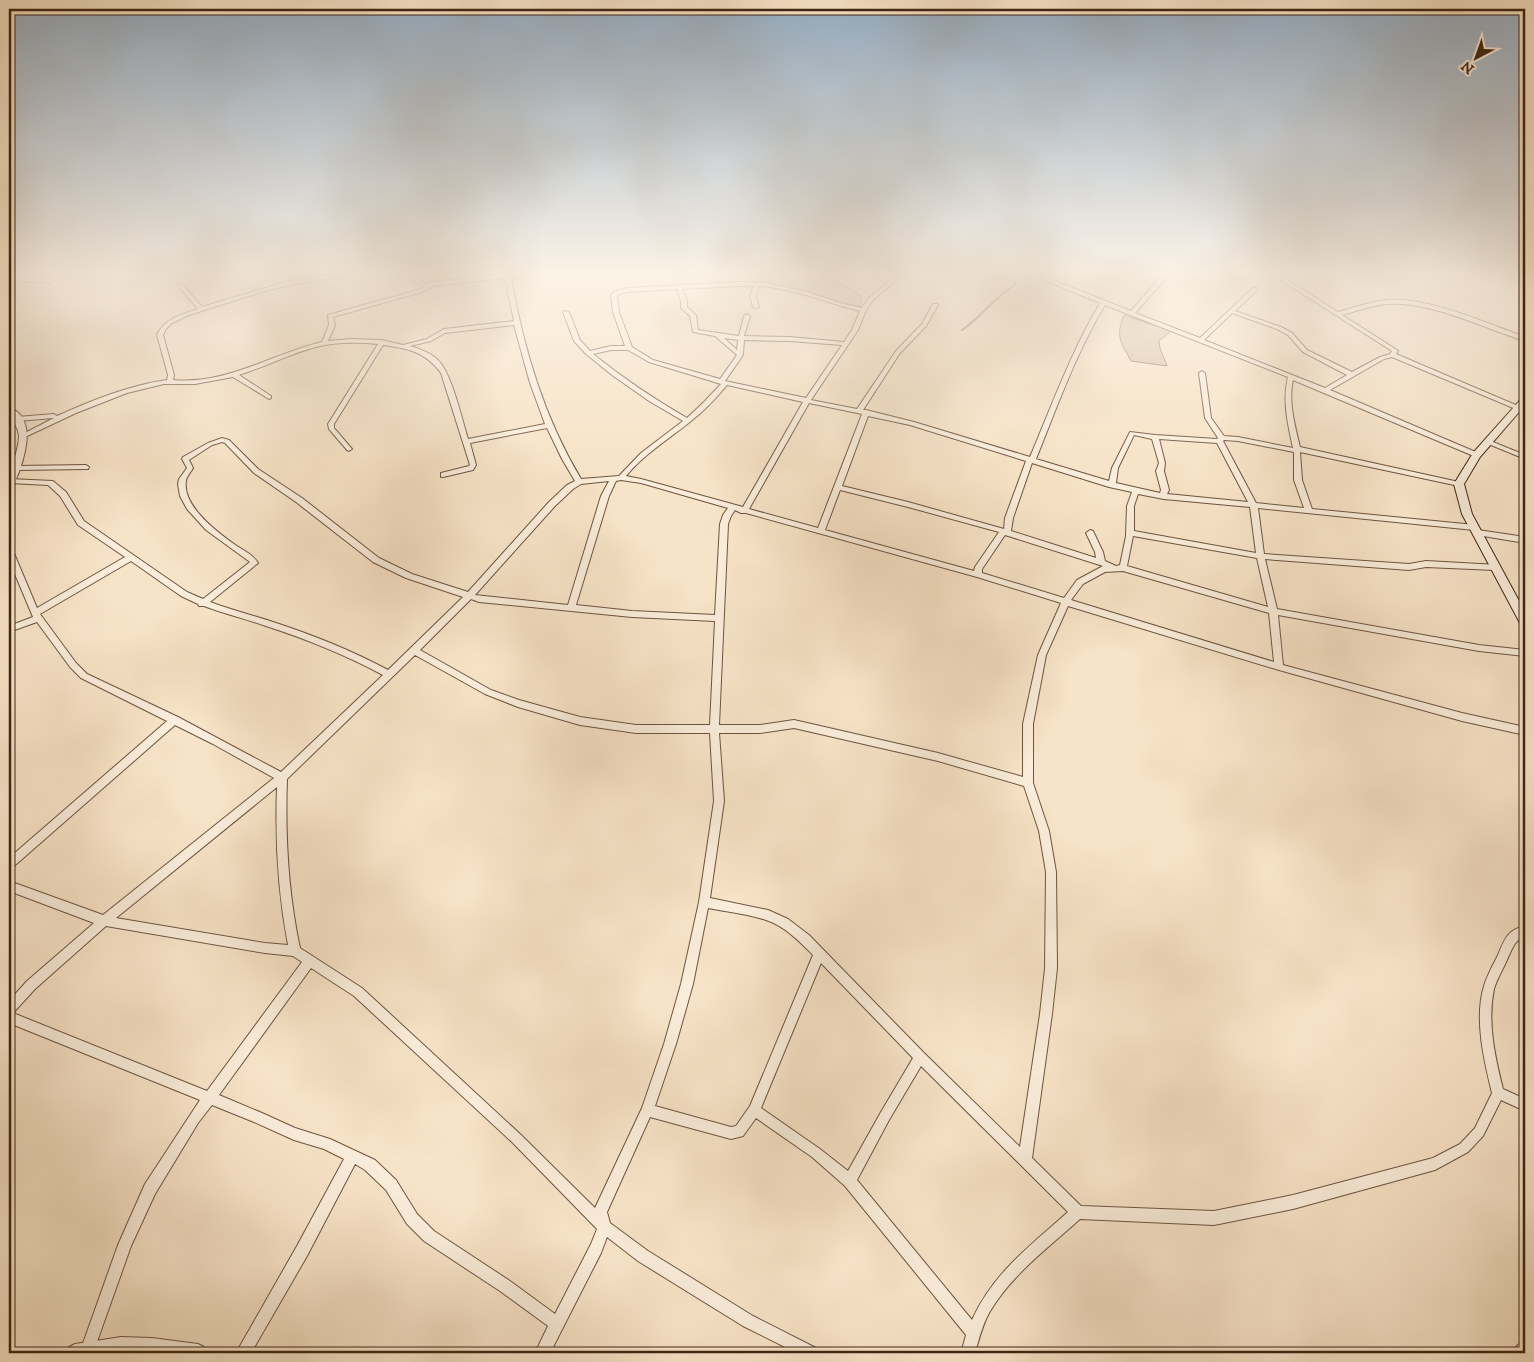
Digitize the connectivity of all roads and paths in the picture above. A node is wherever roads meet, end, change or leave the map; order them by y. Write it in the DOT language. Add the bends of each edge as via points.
graph roads {
  1 [pos="160,335"];
  2 [pos="328,335"];
  3 [pos="438,335"];
  4 [pos="519,335"];
  5 [pos="575,335"];
  6 [pos="711,335"];
  7 [pos="742,335"];
  8 [pos="852,335"];
  9 [pos="915,335"];
  10 [pos="1085,335"];
  11 [pos="1187,335"];
  12 [pos="1207,335"];
  13 [pos="1289,335"];
  14 [pos="1369,335"];
  15 [pos="1511,335"];
  16 [pos="718,336"];
  17 [pos="625,337"];
  18 [pos="741,338"];
  19 [pos="1525,339"];
  20 [pos="1201,340"];
  21 [pos="382,342"];
  22 [pos="324,344"];
  23 [pos="846,344"];
  24 [pos="404,346"];
  25 [pos="613,348"];
  26 [pos="629,348"];
  27 [pos="588,353"];
  28 [pos="740,355"];
  29 [pos="1392,355"];
  30 [pos="1202,373"];
  31 [pos="233,374"];
  32 [pos="1352,375"];
  33 [pos="1291,376"];
  34 [pos="170,381"];
  35 [pos="723,383"];
  36 [pos="1325,390"];
  37 [pos="269,397"];
  38 [pos="807,401"];
  39 [pos="1523,406"];
  40 [pos="9,410"];
  41 [pos="863,412"];
  42 [pos="64,414"];
  43 [pos="17,419"];
  44 [pos="688,421"];
  45 [pos="550,425"];
  46 [pos="24,436"];
  47 [pos="1155,437"];
  48 [pos="1220,440"];
  49 [pos="465,442"];
  50 [pos="1488,442"];
  51 [pos="349,448"];
  52 [pos="1297,450"];
  53 [pos="1476,455"];
  54 [pos="20,457"];
  55 [pos="1525,458"];
  56 [pos="9,460"];
  57 [pos="1031,460"];
  58 [pos="86,467"];
  59 [pos="16,468"];
  60 [pos="443,475"];
  61 [pos="618,478"];
  62 [pos="579,482"];
  63 [pos="10,483"];
  64 [pos="1460,484"];
  65 [pos="1112,485"];
  66 [pos="838,487"];
  67 [pos="1136,492"];
  68 [pos="1164,497"];
  69 [pos="733,507"];
  70 [pos="1254,507"];
  71 [pos="744,511"];
  72 [pos="1309,512"];
  73 [pos="1476,530"];
  74 [pos="820,531"];
  75 [pos="1005,533"];
  76 [pos="1090,533"];
  77 [pos="1130,533"];
  78 [pos="1525,540"];
  79 [pos="9,551"];
  80 [pos="1260,556"];
  81 [pos="130,558"];
  82 [pos="1101,563"];
  83 [pos="1495,567"];
  84 [pos="1114,568"];
  85 [pos="1124,568"];
  86 [pos="978,575"];
  87 [pos="470,596"];
  88 [pos="1066,602"];
  89 [pos="202,604"];
  90 [pos="571,607"];
  91 [pos="1273,610"];
  92 [pos="36,615"];
  93 [pos="718,618"];
  94 [pos="1525,622"];
  95 [pos="9,629"];
  96 [pos="414,650"];
  97 [pos="1525,653"];
  98 [pos="1278,667"];
  99 [pos="389,674"];
  100 [pos="174,720"];
  101 [pos="714,730"];
  102 [pos="1525,731"];
  103 [pos="282,778"];
  104 [pos="1028,783"];
  105 [pos="9,864"];
  106 [pos="9,886"];
  107 [pos="704,902"];
  108 [pos="104,921"];
  109 [pos="1525,931"];
  110 [pos="295,951"];
  111 [pos="820,953"];
  112 [pos="309,961"];
  113 [pos="9,1009"];
  114 [pos="9,1017"];
  115 [pos="920,1057"];
  116 [pos="1498,1093"];
  117 [pos="210,1098"];
  118 [pos="1525,1105"];
  119 [pos="647,1110"];
  120 [pos="754,1110"];
  121 [pos="352,1156"];
  122 [pos="1025,1159"];
  123 [pos="850,1181"];
  124 [pos="1078,1212"];
  125 [pos="604,1226"];
  126 [pos="557,1324"];
  127 [pos="972,1331"];
  128 [pos="1525,1348"];
  129 [pos="81,1351"];
  130 [pos="198,1353"];
  131 [pos="243,1353"];
  132 [pos="542,1353"];
  133 [pos="811,1353"];
  134 [pos="968,1353"];
  135 [pos="1520,1353"];
  1 -- 34 [label="street"];
  2 -- 22 [label="street"];
  3 -- 24 [label="street"];
  4 -- 45 [label="street" via="528,369"];
  5 -- 27 [label="street"];
  6 -- 16 [label="street"];
  7 -- 18 [label="street"];
  8 -- 23 [label="street"];
  9 -- 41 [label="street" via="898,352"];
  10 -- 57 [label="street"];
  11 -- 20 [label="street"];
  12 -- 20 [label="street"];
  13 -- 32 [label="street" via="1305,351"];
  14 -- 29 [label="street" via="1394,351"];
  15 -- 19 [label="street"];
  16 -- 18 [label="street"];
  16 -- 28 [label="street"];
  17 -- 25 [label="street"];
  17 -- 26 [label="street"];
  18 -- 23 [label="street"];
  18 -- 28 [label="street"];
  20 -- 33 [label="street"];
  21 -- 22 [label="street"];
  21 -- 24 [label="street"];
  21 -- 51 [label="street" via="331,424"];
  22 -- 31 [label="street"];
  23 -- 38 [label="street"];
  24 -- 49 [label="street" via="434,360 444,373"];
  25 -- 26 [label="street"];
  25 -- 27 [label="street"];
  26 -- 35 [label="street" via="651,361"];
  27 -- 44 [label="street" via="652,400"];
  28 -- 35 [label="street"];
  29 -- 32 [label="street"];
  29 -- 39 [label="street"];
  30 -- 48 [label="street" via="1208,418"];
  31 -- 34 [label="street" via="194,382"];
  31 -- 37 [label="street"];
  32 -- 36 [label="street"];
  33 -- 36 [label="street"];
  33 -- 52 [label="street" via="1288,388"];
  34 -- 42 [label="street" via="111,396"];
  35 -- 38 [label="street"];
  35 -- 44 [label="street"];
  36 -- 53 [label="street"];
  38 -- 41 [label="street"];
  38 -- 71 [label="street"];
  39 -- 50 [label="main road"];
  40 -- 43 [label="street"];
  41 -- 57 [label="street" via="912,423"];
  41 -- 66 [label="street"];
  42 -- 43 [label="street"];
  42 -- 46 [label="street"];
  43 -- 46 [label="street"];
  44 -- 61 [label="street" via="648,450"];
  45 -- 49 [label="street"];
  45 -- 62 [label="street"];
  46 -- 54 [label="street"];
  47 -- 48 [label="street"];
  47 -- 65 [label="street" via="1130,434 1115,468"];
  47 -- 68 [label="street" via="1162,463"];
  48 -- 52 [label="street" via="1238,439"];
  48 -- 70 [label="street"];
  49 -- 60 [label="street" via="473,465 471,468"];
  50 -- 53 [label="main road"];
  50 -- 55 [label="street"];
  52 -- 64 [label="street"];
  52 -- 72 [label="street" via="1298,480"];
  53 -- 64 [label="main road"];
  54 -- 56 [label="street"];
  54 -- 59 [label="street"];
  57 -- 65 [label="street"];
  57 -- 75 [label="street"];
  58 -- 59 [label="street"];
  59 -- 63 [label="street"];
  61 -- 62 [label="street"];
  61 -- 69 [label="street" via="641,480"];
  61 -- 90 [label="street" via="605,496"];
  62 -- 87 [label="street" via="552,504"];
  63 -- 81 [label="street" via="50,483 64,494 81,523"];
  64 -- 73 [label="main road"];
  65 -- 67 [label="street"];
  66 -- 74 [label="street"];
  66 -- 75 [label="street"];
  67 -- 68 [label="street"];
  67 -- 77 [label="street" via="1130,510"];
  68 -- 70 [label="street"];
  69 -- 71 [label="street"];
  69 -- 93 [label="street" via="724,524"];
  70 -- 72 [label="street"];
  70 -- 80 [label="street"];
  71 -- 74 [label="street"];
  72 -- 73 [label="street"];
  73 -- 78 [label="street"];
  73 -- 83 [label="main road"];
  74 -- 86 [label="street"];
  75 -- 82 [label="street"];
  75 -- 86 [label="street" via="978,569"];
  76 -- 82 [label="street"];
  77 -- 80 [label="street"];
  77 -- 85 [label="street"];
  79 -- 92 [label="street"];
  80 -- 83 [label="street" via="1408,568 1426,564"];
  80 -- 91 [label="street"];
  81 -- 89 [label="street"];
  81 -- 92 [label="street"];
  82 -- 84 [label="street"];
  83 -- 94 [label="main road"];
  84 -- 85 [label="street"];
  84 -- 88 [label="street" via="1086,578"];
  85 -- 91 [label="street"];
  86 -- 88 [label="street"];
  87 -- 89 [label="street" via="408,576 376,560 256,471 234,447 222,440 185,459 190,468 183,477 182,485 192,510 208,528 254,563"];
  87 -- 90 [label="street" via="492,601"];
  87 -- 96 [label="street"];
  88 -- 98 [label="street"];
  88 -- 104 [label="street" via="1042,655 1028,724"];
  89 -- 99 [label="street" via="298,633"];
  90 -- 93 [label="street"];
  91 -- 97 [label="street" via="1480,648"];
  91 -- 98 [label="street"];
  92 -- 95 [label="street"];
  92 -- 100 [label="street" via="84,676"];
  93 -- 101 [label="street"];
  96 -- 99 [label="street"];
  96 -- 101 [label="street" via="488,692 580,721 636,729"];
  98 -- 102 [label="street"];
  99 -- 103 [label="street"];
  100 -- 103 [label="street"];
  100 -- 105 [label="street"];
  101 -- 104 [label="street" via="794,724 808,726 938,757"];
  101 -- 107 [label="street" via="719,801"];
  103 -- 108 [label="street"];
  103 -- 110 [label="street" via="282,870"];
  104 -- 122 [label="street" via="1046,839 1051,872 1051,968"];
  106 -- 108 [label="street"];
  107 -- 111 [label="street" via="768,915 784,923"];
  107 -- 119 [label="street" via="687,984"];
  108 -- 110 [label="street"];
  108 -- 113 [label="street" via="31,985"];
  109 -- 116 [label="street" via="1517,934 1508,945 1489,987 1485,1022"];
  110 -- 112 [label="street"];
  111 -- 115 [label="street"];
  111 -- 120 [label="street"];
  112 -- 117 [label="street"];
  112 -- 125 [label="street" via="358,992 516,1138"];
  114 -- 117 [label="street"];
  115 -- 122 [label="street"];
  115 -- 123 [label="street"];
  116 -- 118 [label="street"];
  116 -- 124 [label="street" via="1479,1132 1464,1148 1435,1164 1293,1202 1214,1218"];
  117 -- 121 [label="street"];
  117 -- 129 [label="street" via="150,1189"];
  119 -- 120 [label="street" via="731,1133 744,1128"];
  119 -- 125 [label="street" via="600,1212"];
  120 -- 123 [label="street"];
  121 -- 126 [label="street" via="370,1165 391,1185 412,1218 429,1236"];
  121 -- 131 [label="street"];
  122 -- 124 [label="street"];
  123 -- 127 [label="street"];
  124 -- 127 [label="street" via="1013,1268 989,1298"];
  125 -- 126 [label="street"];
  125 -- 133 [label="street" via="690,1286 748,1321"];
  126 -- 132 [label="street"];
  127 -- 134 [label="street"];
  128 -- 135 [label="street"];
  129 -- 130 [label="street" via="131,1346"];
}
